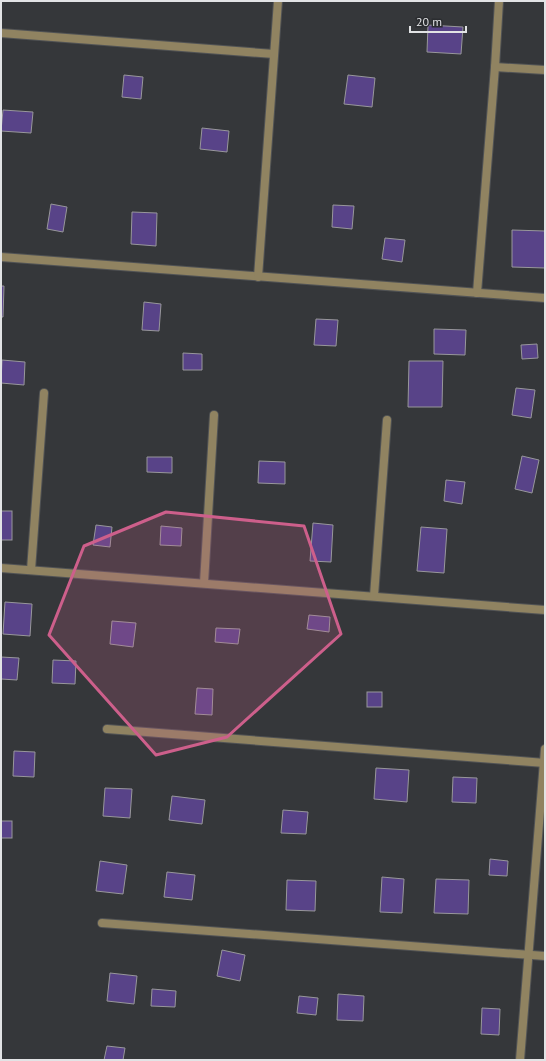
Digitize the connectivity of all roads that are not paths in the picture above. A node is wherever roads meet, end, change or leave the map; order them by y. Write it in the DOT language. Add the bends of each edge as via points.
graph roads {
  1 [pos="278,1"];
  2 [pos="499,1"];
  3 [pos="1,33"];
  4 [pos="274,54"];
  5 [pos="495,67"];
  6 [pos="545,70"];
  7 [pos="1,257"];
  8 [pos="258,276"];
  9 [pos="477,293"];
  10 [pos="545,298"];
  11 [pos="44,393"];
  12 [pos="214,415"];
  13 [pos="387,420"];
  14 [pos="1,568"];
  15 [pos="31,570"];
  16 [pos="204,583"];
  17 [pos="374,596"];
  18 [pos="545,610"];
  19 [pos="108,728"];
  20 [pos="545,749"];
  21 [pos="545,763"];
  22 [pos="102,923"];
  23 [pos="529,955"];
  24 [pos="545,956"];
  25 [pos="520,1060"];
  1 -- 4 [label="street"];
  2 -- 5 [label="street"];
  3 -- 4 [label="street"];
  4 -- 8 [label="street"];
  5 -- 6 [label="street"];
  5 -- 9 [label="street"];
  7 -- 8 [label="street"];
  8 -- 9 [label="street"];
  9 -- 10 [label="street"];
  11 -- 15 [label="street"];
  12 -- 16 [label="street"];
  13 -- 17 [label="street"];
  14 -- 15 [label="street"];
  15 -- 16 [label="street"];
  16 -- 17 [label="street"];
  17 -- 18 [label="street"];
  19 -- 21 [label="street"];
  20 -- 21 [label="street"];
  21 -- 23 [label="street"];
  22 -- 23 [label="street"];
  23 -- 24 [label="street"];
  23 -- 25 [label="street"];
}
